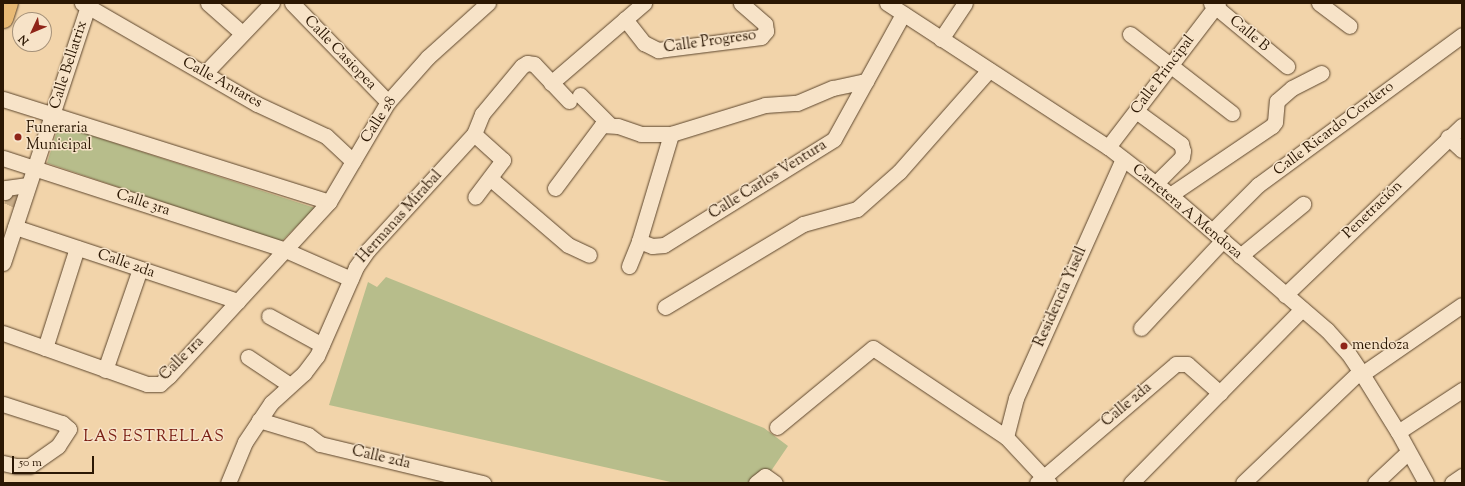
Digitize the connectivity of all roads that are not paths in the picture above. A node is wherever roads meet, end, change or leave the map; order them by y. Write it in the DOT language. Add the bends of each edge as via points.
graph roads {
  1 [pos="8,3"];
  2 [pos="208,3"];
  3 [pos="272,3"];
  4 [pos="292,3"];
  5 [pos="488,3"];
  6 [pos="644,3"];
  7 [pos="741,3"];
  8 [pos="887,3"];
  9 [pos="965,3"];
  10 [pos="86,4"];
  11 [pos="1214,4"];
  12 [pos="1329,6"];
  13 [pos="903,14"];
  14 [pos="3,18"];
  15 [pos="625,19"];
  16 [pos="1349,26"];
  17 [pos="242,33"];
  18 [pos="1130,34"];
  19 [pos="1462,35"];
  20 [pos="941,39"];
  21 [pos="1171,64"];
  22 [pos="1287,66"];
  23 [pos="989,70"];
  24 [pos="205,73"];
  25 [pos="1321,73"];
  26 [pos="866,81"];
  27 [pos="551,83"];
  28 [pos="3,99"];
  29 [pos="388,102"];
  30 [pos="1136,111"];
  31 [pos="1232,113"];
  32 [pos="53,114"];
  33 [pos="609,124"];
  34 [pos="1462,126"];
  35 [pos="474,134"];
  36 [pos="671,134"];
  37 [pos="1448,137"];
  38 [pos="1108,147"];
  39 [pos="1462,150"];
  40 [pos="3,158"];
  41 [pos="1124,159"];
  42 [pos="353,161"];
  43 [pos="34,167"];
  44 [pos="491,179"];
  45 [pos="1156,183"];
  46 [pos="555,188"];
  47 [pos="17,194"];
  48 [pos="1170,195"];
  49 [pos="475,197"];
  50 [pos="329,202"];
  51 [pos="1303,204"];
  52 [pos="16,224"];
  53 [pos="1218,236"];
  54 [pos="639,241"];
  55 [pos="77,248"];
  56 [pos="283,249"];
  57 [pos="589,255"];
  58 [pos="1240,256"];
  59 [pos="3,263"];
  60 [pos="630,266"];
  61 [pos="140,269"];
  62 [pos="351,279"];
  63 [pos="1285,295"];
  64 [pos="238,301"];
  65 [pos="1462,305"];
  66 [pos="666,307"];
  67 [pos="1302,309"];
  68 [pos="269,316"];
  69 [pos="1140,328"];
  70 [pos="3,333"];
  71 [pos="322,345"];
  72 [pos="45,348"];
  73 [pos="248,357"];
  74 [pos="105,370"];
  75 [pos="1361,373"];
  76 [pos="290,385"];
  77 [pos="1462,390"];
  78 [pos="1220,393"];
  79 [pos="3,404"];
  80 [pos="259,420"];
  81 [pos="777,427"];
  82 [pos="1398,432"];
  83 [pos="1006,437"];
  84 [pos="1408,452"];
  85 [pos="3,463"];
  86 [pos="1462,476"];
  87 [pos="773,480"];
  88 [pos="1043,481"];
  89 [pos="228,483"];
  90 [pos="483,483"];
  91 [pos="756,483"];
  92 [pos="1131,483"];
  93 [pos="1243,483"];
  94 [pos="1375,483"];
  95 [pos="1426,483"];
  96 [pos="1452,483"];
  1 -- 14 [label="main road"];
  2 -- 17 [label="street"];
  3 -- 17 [label="street"];
  4 -- 29 [label="street, Calle Casiopea"];
  5 -- 29 [label="street, Calle 28" via="428,57"];
  6 -- 15 [label="street"];
  7 -- 15 [label="street, Calle Progreso" via="766,24 766,31 760,37 658,50 644,43"];
  8 -- 13 [label="street, Carretera A Mendoza"];
  9 -- 20 [label="street"];
  10 -- 24 [label="street, Calle Antares"];
  10 -- 32 [label="street, Calle Bellatrix"];
  11 -- 21 [label="street, Calle Principal"];
  11 -- 22 [label="street, Calle B"];
  12 -- 16 [label="street"];
  13 -- 20 [label="street, Carretera A Mendoza"];
  13 -- 26 [label="street, Calle Carlos Ventura"];
  15 -- 27 [label="street"];
  17 -- 24 [label="street"];
  18 -- 21 [label="street"];
  19 -- 53 [label="street, Calle Ricardo Cordero" via="1258,185"];
  20 -- 23 [label="street, Carretera A Mendoza"];
  21 -- 30 [label="street, Calle Principal"];
  21 -- 31 [label="street"];
  23 -- 38 [label="street, Carretera A Mendoza"];
  23 -- 66 [label="street" via="899,172 857,209 803,224"];
  24 -- 42 [label="street, Calle Antares" via="257,104 326,136"];
  25 -- 48 [label="street" via="1292,88 1277,100 1275,122 1272,126"];
  26 -- 36 [label="street" via="833,88 796,103 765,106"];
  26 -- 54 [label="street, Calle Carlos Ventura" via="834,139 664,245 652,246"];
  27 -- 33 [label="street"];
  27 -- 35 [label="street, Hermanas Mirabal" via="534,64 527,63 482,114"];
  28 -- 32 [label="street"];
  29 -- 42 [label="street, Calle 28"];
  30 -- 38 [label="street, Calle Principal"];
  30 -- 45 [label="street" via="1181,144 1183,151 1182,157"];
  32 -- 43 [label="street, Calle Bellatrix"];
  32 -- 50 [label="street"];
  33 -- 36 [label="street" via="641,134"];
  33 -- 46 [label="street" via="602,125"];
  34 -- 37 [label="street, Penetración"];
  35 -- 44 [label="street" via="503,160"];
  35 -- 62 [label="street, Hermanas Mirabal" via="368,250"];
  36 -- 54 [label="street"];
  37 -- 39 [label="street"];
  37 -- 63 [label="street, Penetración"];
  38 -- 41 [label="street, Carretera A Mendoza"];
  40 -- 43 [label="street, Calle 3ra"];
  41 -- 45 [label="street, Carretera A Mendoza"];
  41 -- 83 [label="street, Residencia Yisell" via="1016,398"];
  42 -- 50 [label="street, Calle 28"];
  43 -- 47 [label="street, Calle Bellatrix"];
  43 -- 56 [label="street, Calle 3ra"];
  44 -- 49 [label="street"];
  44 -- 57 [label="street" via="568,245"];
  45 -- 48 [label="street, Carretera A Mendoza"];
  47 -- 52 [label="street, Calle Bellatrix"];
  47 -- 52 [label="street" via="8,214"];
  48 -- 53 [label="street, Carretera A Mendoza"];
  50 -- 56 [label="street, Calle 28"];
  51 -- 58 [label="street"];
  52 -- 55 [label="street, Calle 2da"];
  52 -- 59 [label="street, Calle Bellatrix"];
  53 -- 58 [label="street, Carretera A Mendoza"];
  53 -- 69 [label="street, Calle Ricardo Cordero"];
  54 -- 60 [label="street"];
  55 -- 61 [label="street, Calle 2da"];
  55 -- 72 [label="street"];
  56 -- 62 [label="street, Calle 3ra"];
  56 -- 64 [label="street, Calle 1ra"];
  58 -- 63 [label="street, Carretera A Mendoza"];
  61 -- 64 [label="street, Calle 2da"];
  61 -- 74 [label="street"];
  62 -- 71 [label="street, Hermanas Mirabal"];
  63 -- 67 [label="street, Carretera A Mendoza"];
  64 -- 74 [label="street, Calle 1ra" via="160,384 147,384"];
  65 -- 75 [label="street"];
  67 -- 75 [label="street, Carretera A Mendoza" via="1327,330 1348,353"];
  67 -- 78 [label="street"];
  68 -- 71 [label="street"];
  70 -- 72 [label="street, Calle 1ra"];
  71 -- 76 [label="street, Hermanas Mirabal" via="304,373"];
  72 -- 74 [label="street, Calle 1ra"];
  73 -- 76 [label="street"];
  75 -- 82 [label="street, Carretera A Mendoza"];
  75 -- 93 [label="street"];
  76 -- 80 [label="street, Hermanas Mirabal" via="271,403"];
  77 -- 82 [label="street"];
  78 -- 88 [label="street, Calle 2da" via="1188,364 1176,364"];
  78 -- 92 [label="street"];
  79 -- 85 [label="street" via="62,423 69,429 58,446 29,466"];
  80 -- 89 [label="street, Hermanas Mirabal" via="245,442"];
  80 -- 90 [label="street, Calle 2da" via="308,436 320,444"];
  81 -- 83 [label="street" via="874,348"];
  82 -- 84 [label="street, Carretera A Mendoza"];
  83 -- 88 [label="street"];
  84 -- 94 [label="street"];
  84 -- 95 [label="street, Carretera A Mendoza"];
  86 -- 96 [label="street"];
  87 -- 91 [label="street" via="761,477"];
}
